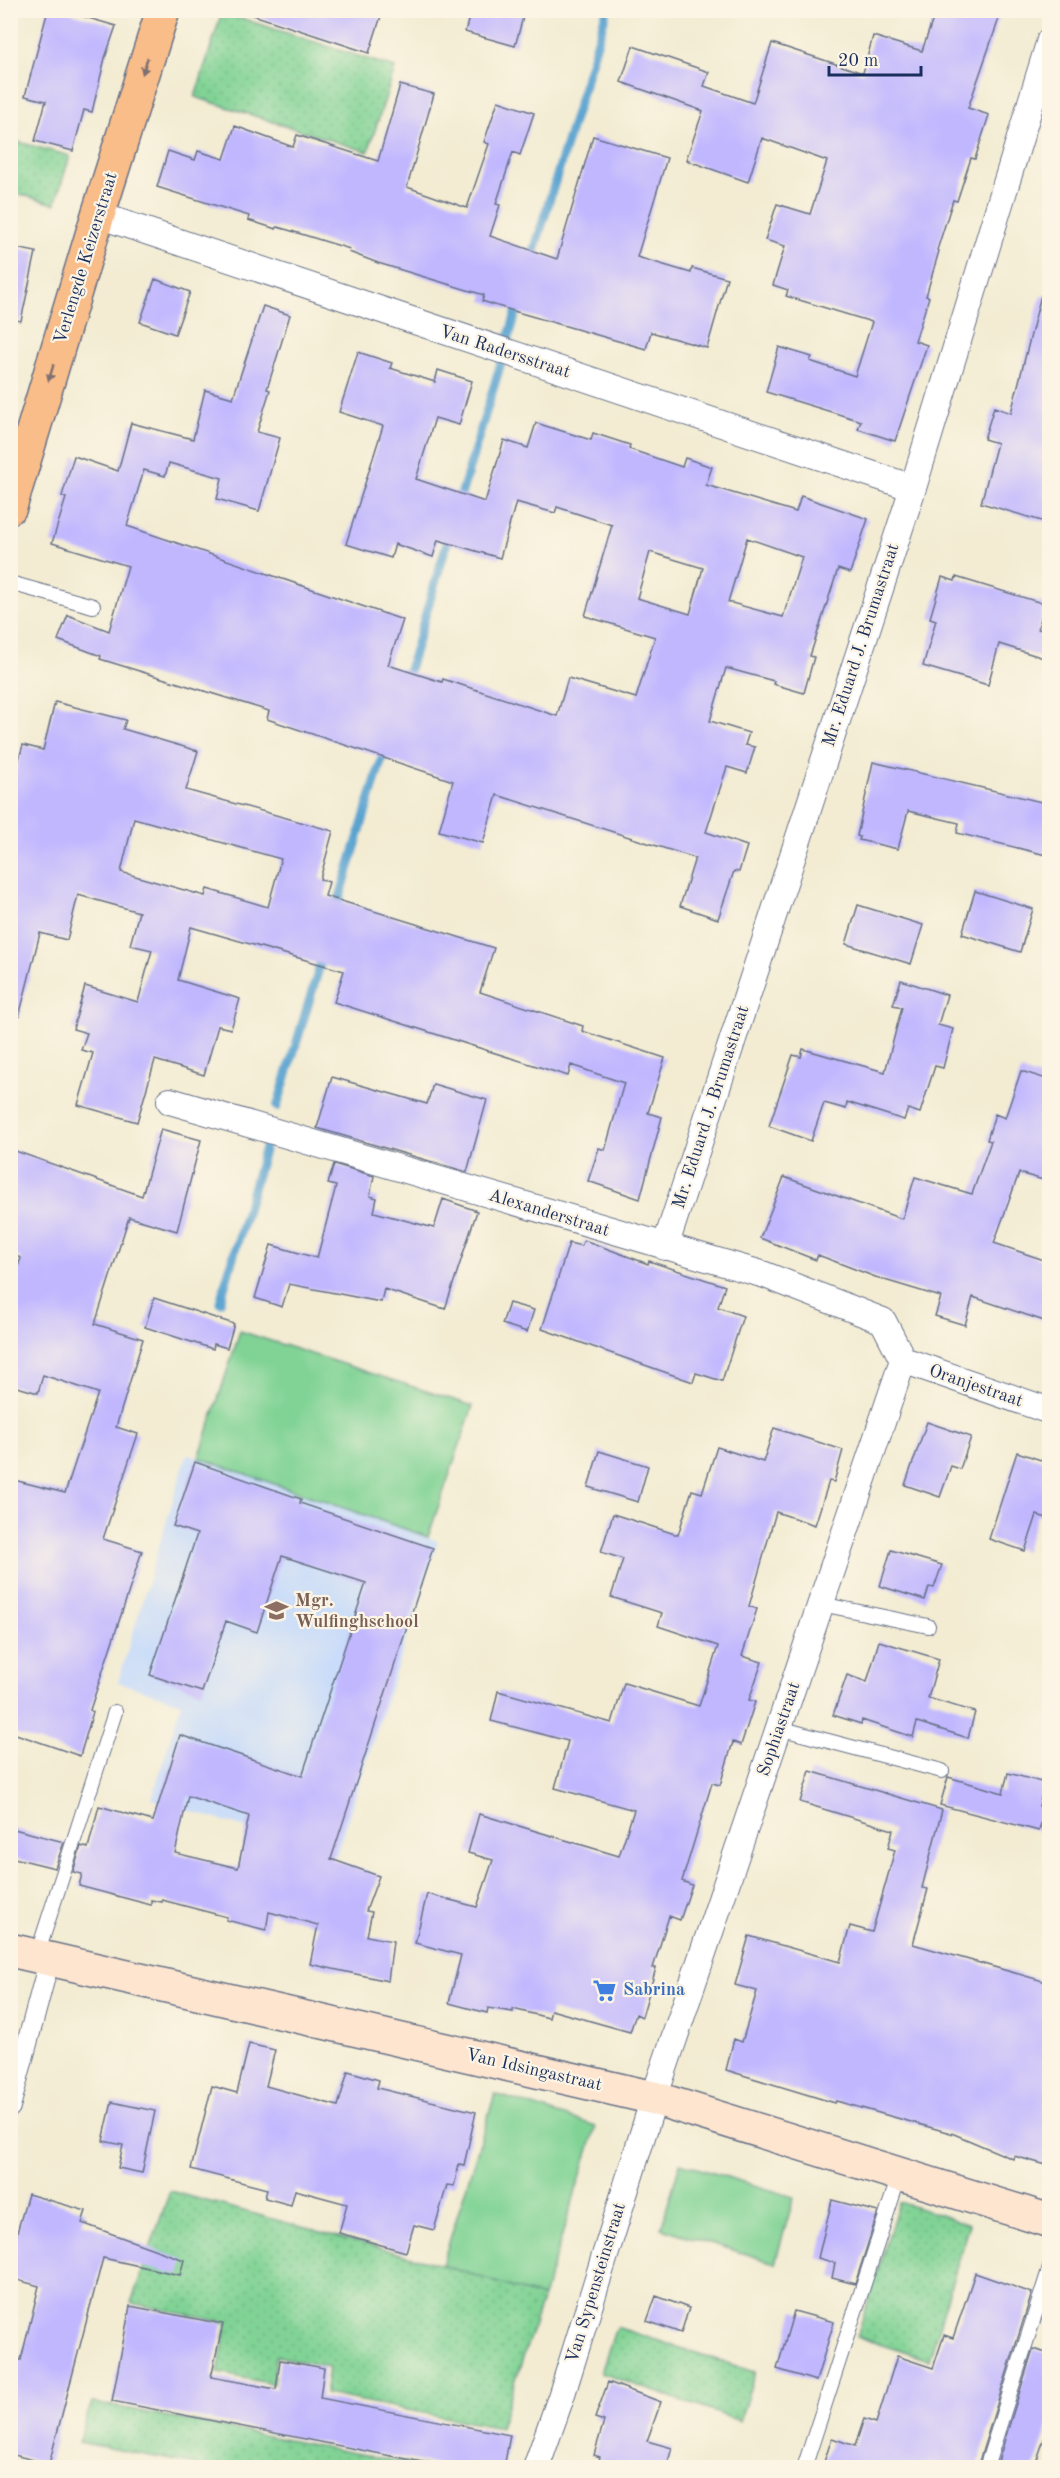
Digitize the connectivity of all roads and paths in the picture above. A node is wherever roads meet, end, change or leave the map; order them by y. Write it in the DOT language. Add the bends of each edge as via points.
graph roads {
  1 [pos="163,10"];
  2 [pos="1050,40"];
  3 [pos="98,215"];
  4 [pos="913,488"];
  5 [pos="10,507"];
  6 [pos="10,583"];
  7 [pos="93,606"];
  8 [pos="170,1101"];
  9 [pos="665,1247"];
  10 [pos="903,1360"];
  11 [pos="1050,1411"];
  12 [pos="821,1604"];
  13 [pos="928,1626"];
  14 [pos="115,1712"];
  15 [pos="779,1728"];
  16 [pos="942,1772"];
  17 [pos="32,1954"];
  18 [pos="654,2098"];
  19 [pos="10,2107"];
  20 [pos="900,2173"];
  21 [pos="1050,2221"];
  22 [pos="1050,2267"];
  23 [pos="536,2468"];
  24 [pos="804,2468"];
  25 [pos="986,2468"];
  1 -- 3 [label="main road, Verlengde Keizerstraat, one-way"];
  2 -- 4 [label="street, Mr. Eduard J. Brumastraat"];
  3 -- 4 [label="street, Van Radersstraat"];
  3 -- 5 [label="main road, Verlengde Keizerstraat, one-way"];
  4 -- 9 [label="street, Mr. Eduard J. Brumastraat"];
  6 -- 7 [label="lane"];
  8 -- 9 [label="street, Alexanderstraat"];
  9 -- 10 [label="street, Alexanderstraat" via="765,1275 883,1321"];
  10 -- 11 [label="street, Oranjestraat"];
  10 -- 12 [label="street, Sophiastraat"];
  12 -- 13 [label="lane"];
  12 -- 15 [label="street, Sophiastraat"];
  14 -- 17 [label="lane"];
  15 -- 16 [label="lane"];
  15 -- 18 [label="street, Sophiastraat"];
  17 -- 18 [label="main road, Van Idsingastraat"];
  17 -- 19 [label="street"];
  18 -- 20 [label="main road, Van Idsingastraat"];
  18 -- 23 [label="street, Van Sypensteinstraat"];
  20 -- 21 [label="main road, Van Idsingastraat"];
  20 -- 24 [label="lane"];
  22 -- 25 [label="lane"];
}
